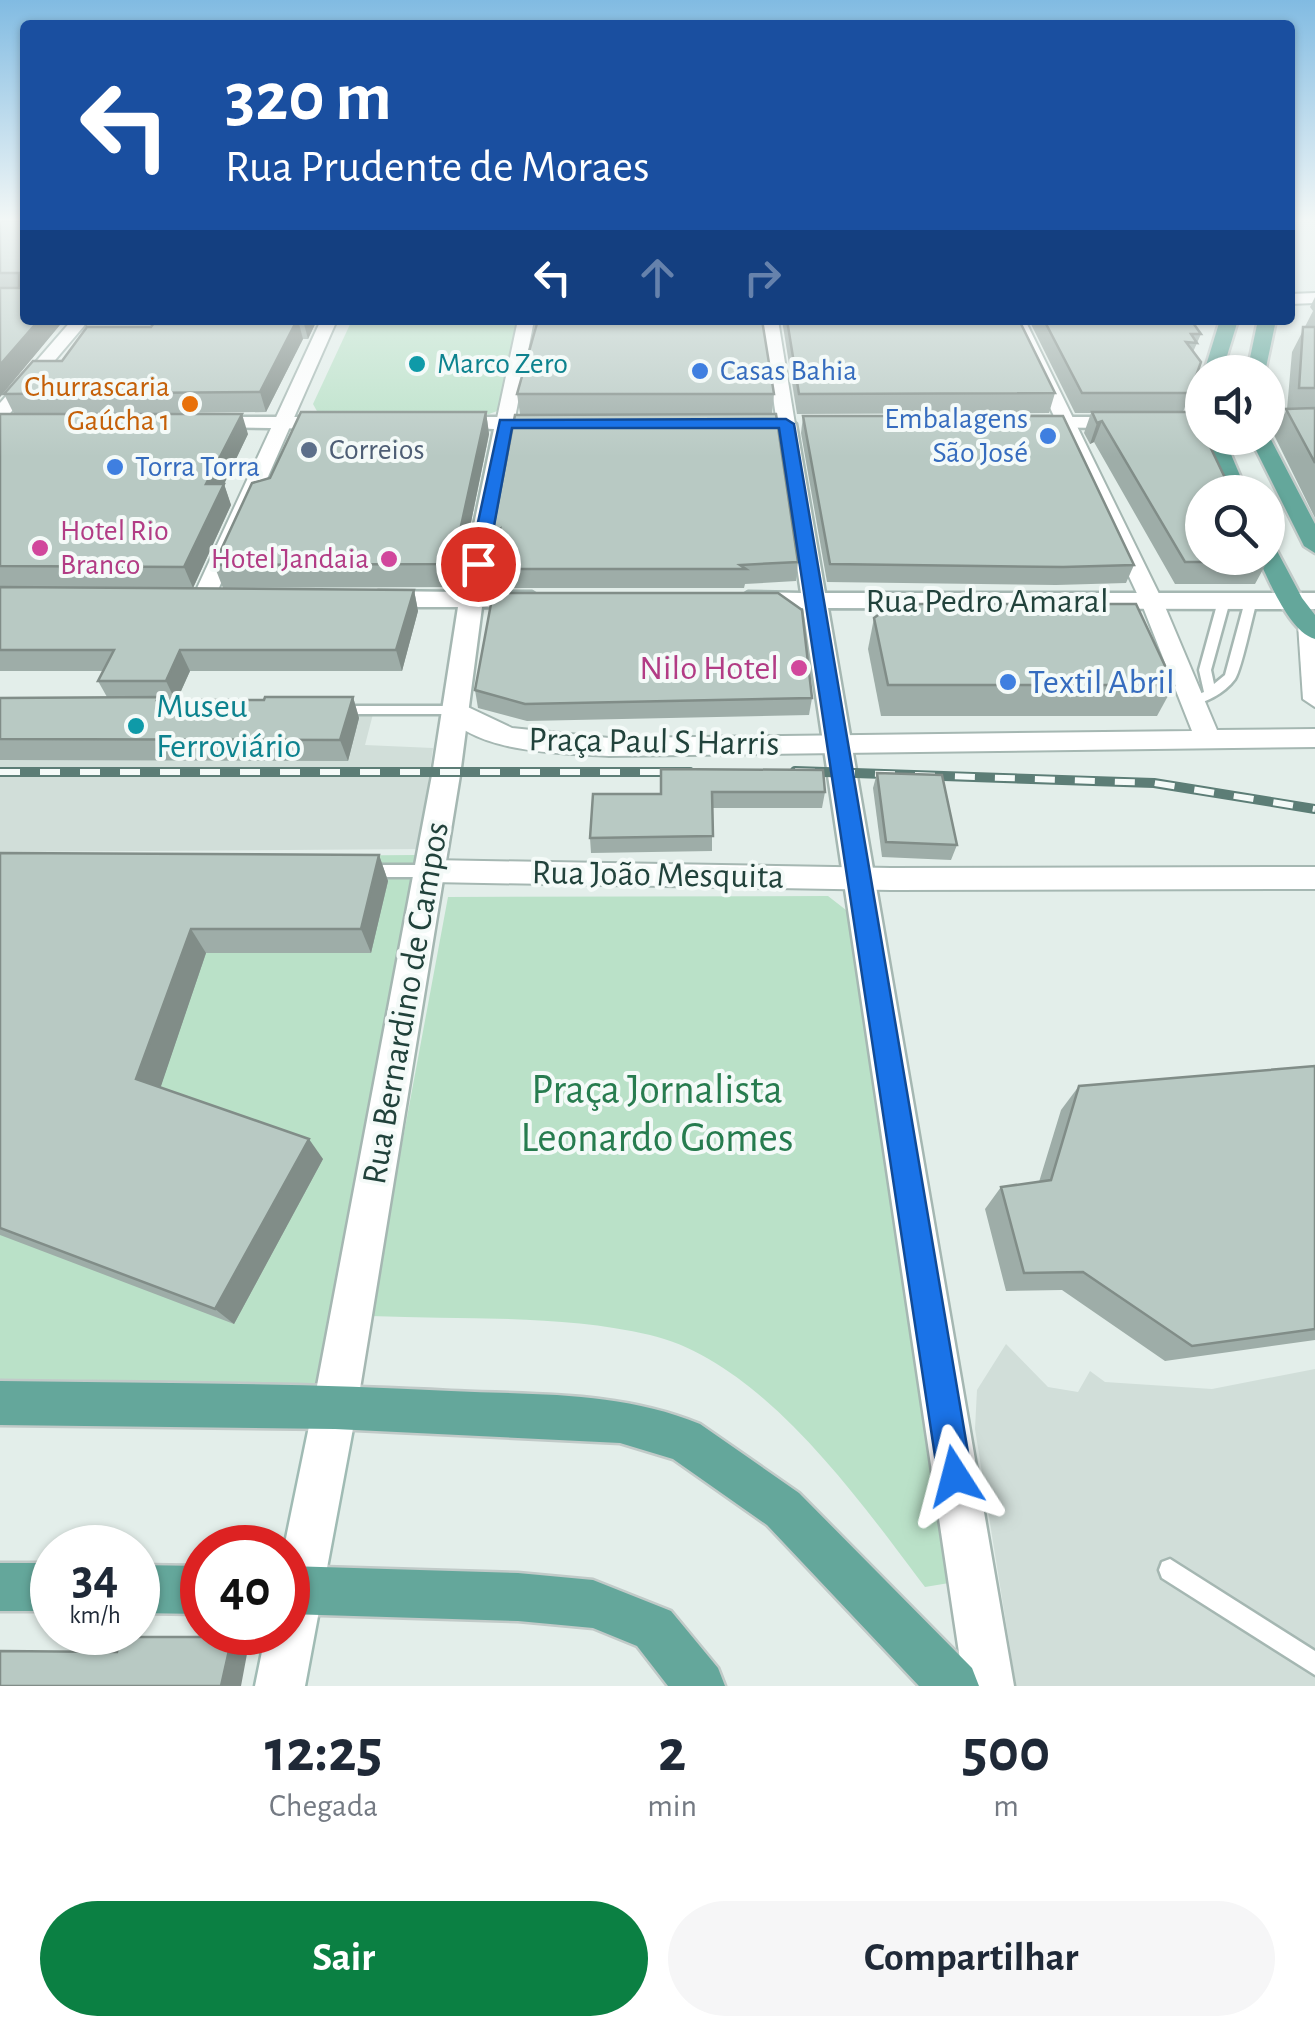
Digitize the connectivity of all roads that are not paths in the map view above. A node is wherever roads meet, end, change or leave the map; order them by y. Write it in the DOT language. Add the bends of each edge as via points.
graph roads {
  1 [pos="77,325"];
  2 [pos="328,325"];
  3 [pos="525,325"];
  4 [pos="771,325"];
  5 [pos="1019,325"];
  6 [pos="1227,325"];
  7 [pos="1267,325"];
  8 [pos="1218,355"];
  9 [pos="1260,355"];
  10 [pos="6,420"];
  11 [pos="188,423"];
  12 [pos="282,423"];
  13 [pos="359,423"];
  14 [pos="432,423"];
  15 [pos="505,423"];
  16 [pos="1185,423"];
  17 [pos="1285,423"];
  18 [pos="1315,423"];
  19 [pos="580,424"];
  20 [pos="786,424"];
  21 [pos="1011,424"];
  22 [pos="1067,424"];
  23 [pos="1269,455"];
  24 [pos="1315,546"];
  25 [pos="1282,575"];
  26 [pos="203,599"];
  27 [pos="356,599"];
  28 [pos="472,600"];
  29 [pos="548,600"];
  30 [pos="719,600"];
  31 [pos="814,600"];
  32 [pos="1224,601"];
  33 [pos="1251,601"];
  34 [pos="1156,611"];
  35 [pos="1308,614"];
  36 [pos="1200,698"];
  37 [pos="1315,699"];
  38 [pos="317,710"];
  39 [pos="455,710"];
  40 [pos="1207,737"];
  41 [pos="1315,738"];
  42 [pos="837,742"];
  43 [pos="352,871"];
  44 [pos="430,871"];
  45 [pos="1315,878"];
  46 [pos="875,879"];
  47 [pos="0,1403"];
  48 [pos="330,1424"];
  49 [pos="308,1525"];
  50 [pos="1170,1570"];
  51 [pos="310,1579"];
  52 [pos="0,1587"];
  53 [pos="30,1588"];
  54 [pos="285,1655"];
  55 [pos="1315,1664"];
  56 [pos="280,1686"];
  57 [pos="700,1686"];
  58 [pos="954,1686"];
  59 [pos="989,1686"];
  1 -- 10 [label="street"];
  2 -- 12 [label="street"];
  3 -- 15 [label="street, Rua Bernardino de Campos"];
  4 -- 20 [label="street"];
  5 -- 22 [label="street"];
  6 -- 8 [label="main road"];
  7 -- 9 [label="main road"];
  11 -- 12 [label="street"];
  12 -- 13 [label="street"];
  12 -- 26 [label="street"];
  14 -- 15 [label="street"];
  15 -- 19 [label="street"];
  15 -- 28 [label="street, Rua Bernardino de Campos"];
  16 -- 22 [label="street"];
  17 -- 18 [label="street"];
  20 -- 31 [label="street"];
  21 -- 22 [label="street"];
  22 -- 34 [label="street"];
  23 -- 24 [label="main road"];
  25 -- 35 [label="main road"];
  27 -- 28 [label="street"];
  28 -- 29 [label="street"];
  28 -- 39 [label="street, Rua Bernardino de Campos"];
  30 -- 31 [label="street, Rua Pedro Amaral"];
  31 -- 34 [label="street, Rua Pedro Amaral"];
  31 -- 42 [label="street"];
  32 -- 33 [label="street, Rua Pedro Amaral"];
  32 -- 34 [label="street, Rua Pedro Amaral"];
  32 -- 36 [label="lane"];
  33 -- 35 [label="street, Rua Pedro Amaral"];
  33 -- 36 [label="lane" via="1230,677"];
  34 -- 36 [label="street"];
  35 -- 37 [label="street"];
  36 -- 40 [label="street"];
  38 -- 39 [label="lane, Praça Paul S Harris"];
  39 -- 42 [label="street, Praça Paul S Harris" via="479,729 516,740 609,747"];
  39 -- 44 [label="street, Rua Bernardino de Campos"];
  40 -- 41 [label="street, Praça Paul S Harris"];
  40 -- 42 [label="street, Praça Paul S Harris"];
  42 -- 46 [label="street"];
  43 -- 44 [label="lane, Rua João Mesquita"];
  44 -- 46 [label="street, Rua João Mesquita"];
  44 -- 48 [label="street, Rua Bernardino de Campos"];
  45 -- 46 [label="street, Rua João Mesquita"];
  46 -- 59 [label="street"];
  47 -- 48 [label="main road"];
  48 -- 49 [label="street, Rua Bernardino de Campos"];
  48 -- 58 [label="main road" via="620,1421 684,1440 784,1510"];
  50 -- 55 [label="lane"];
  51 -- 57 [label="main road" via="593,1604 654,1628"];
  52 -- 53 [label="main road"];
  54 -- 56 [label="street, Rua Bernardino de Campos"];
}
